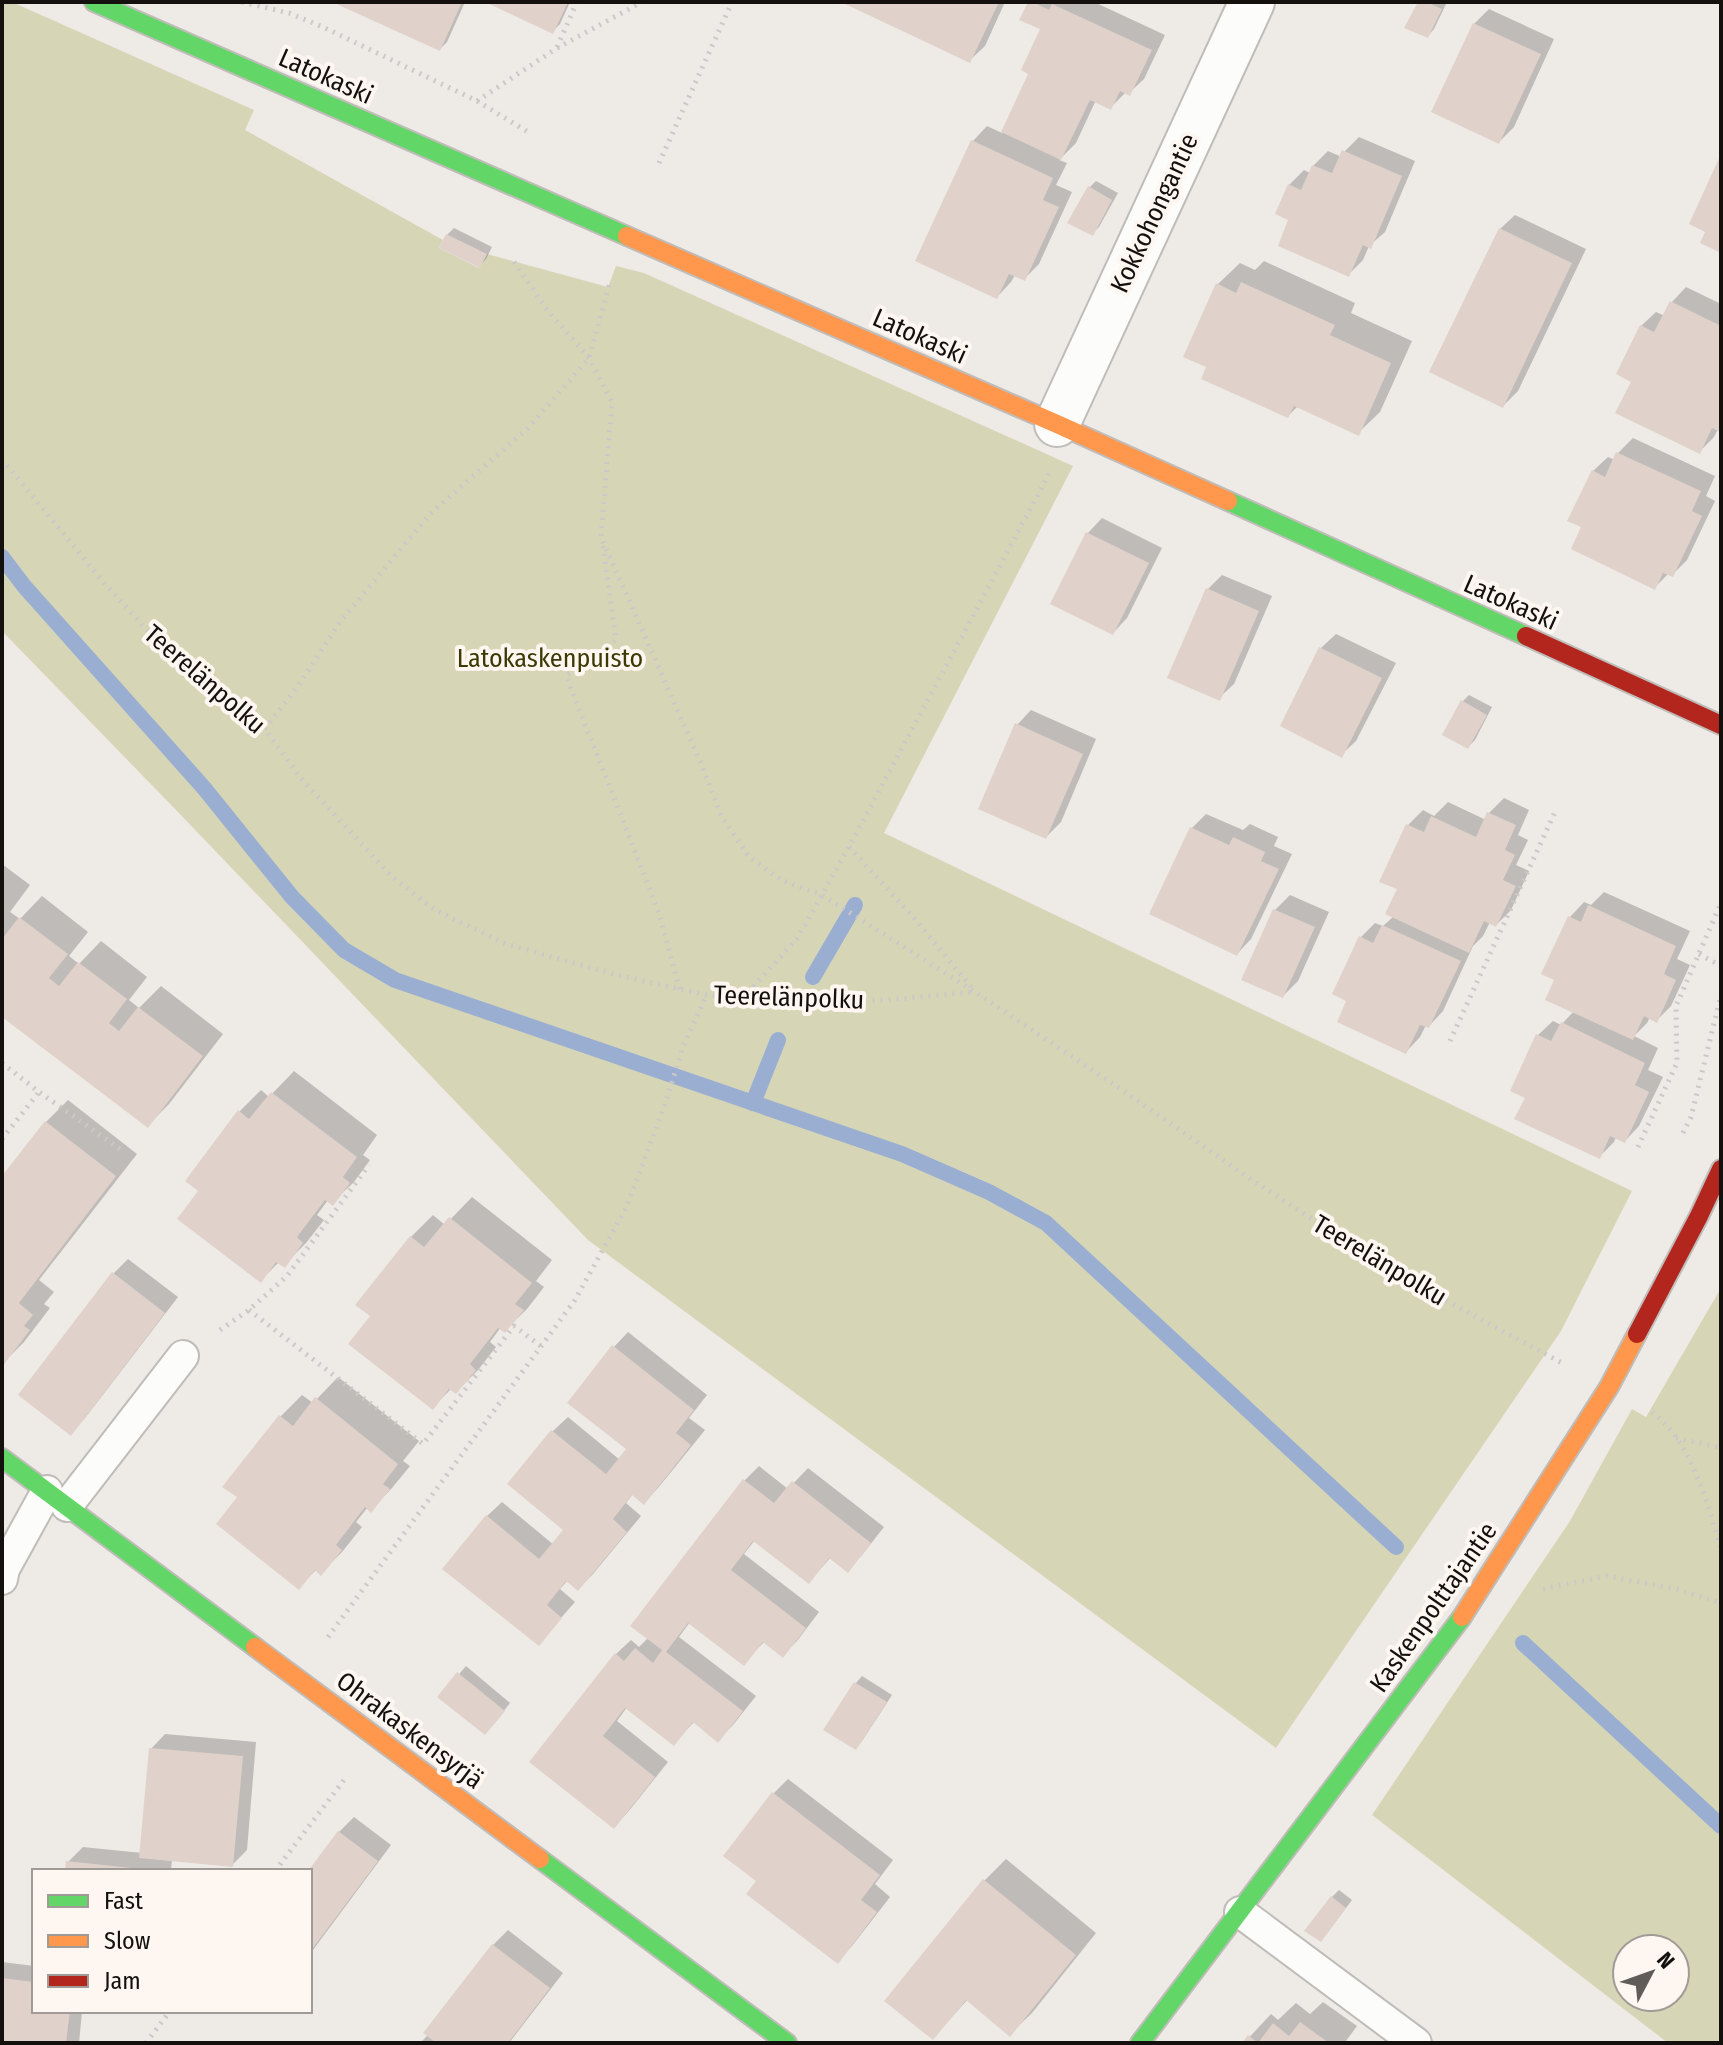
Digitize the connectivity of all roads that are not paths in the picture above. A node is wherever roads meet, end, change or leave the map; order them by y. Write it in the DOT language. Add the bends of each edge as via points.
graph roads {
  1 [pos="94,2"];
  2 [pos="1252,2"];
  3 [pos="1064,428"];
  4 [pos="1721,725"];
  5 [pos="1721,1169"];
  6 [pos="183,1356"];
  7 [pos="2,1458"];
  8 [pos="57,1499"];
  9 [pos="2,1579"];
  10 [pos="1240,1912"];
  11 [pos="1409,2041"];
  12 [pos="787,2043"];
  13 [pos="1140,2043"];
  1 -- 3 [label="street, Latokaski"];
  2 -- 3 [label="street, Kokkohongantie"];
  3 -- 4 [label="street, Latokaski"];
  5 -- 10 [label="street, Kaskenpolttajantie" via="1609,1387 1460,1620"];
  6 -- 8 [label="lane"];
  7 -- 8 [label="street, Ohrakaskensyrjä"];
  8 -- 9 [label="lane" via="4,1569"];
  8 -- 12 [label="street, Ohrakaskensyrjä"];
  10 -- 11 [label="lane"];
  10 -- 13 [label="street, Kaskenpolttajantie"];
}
